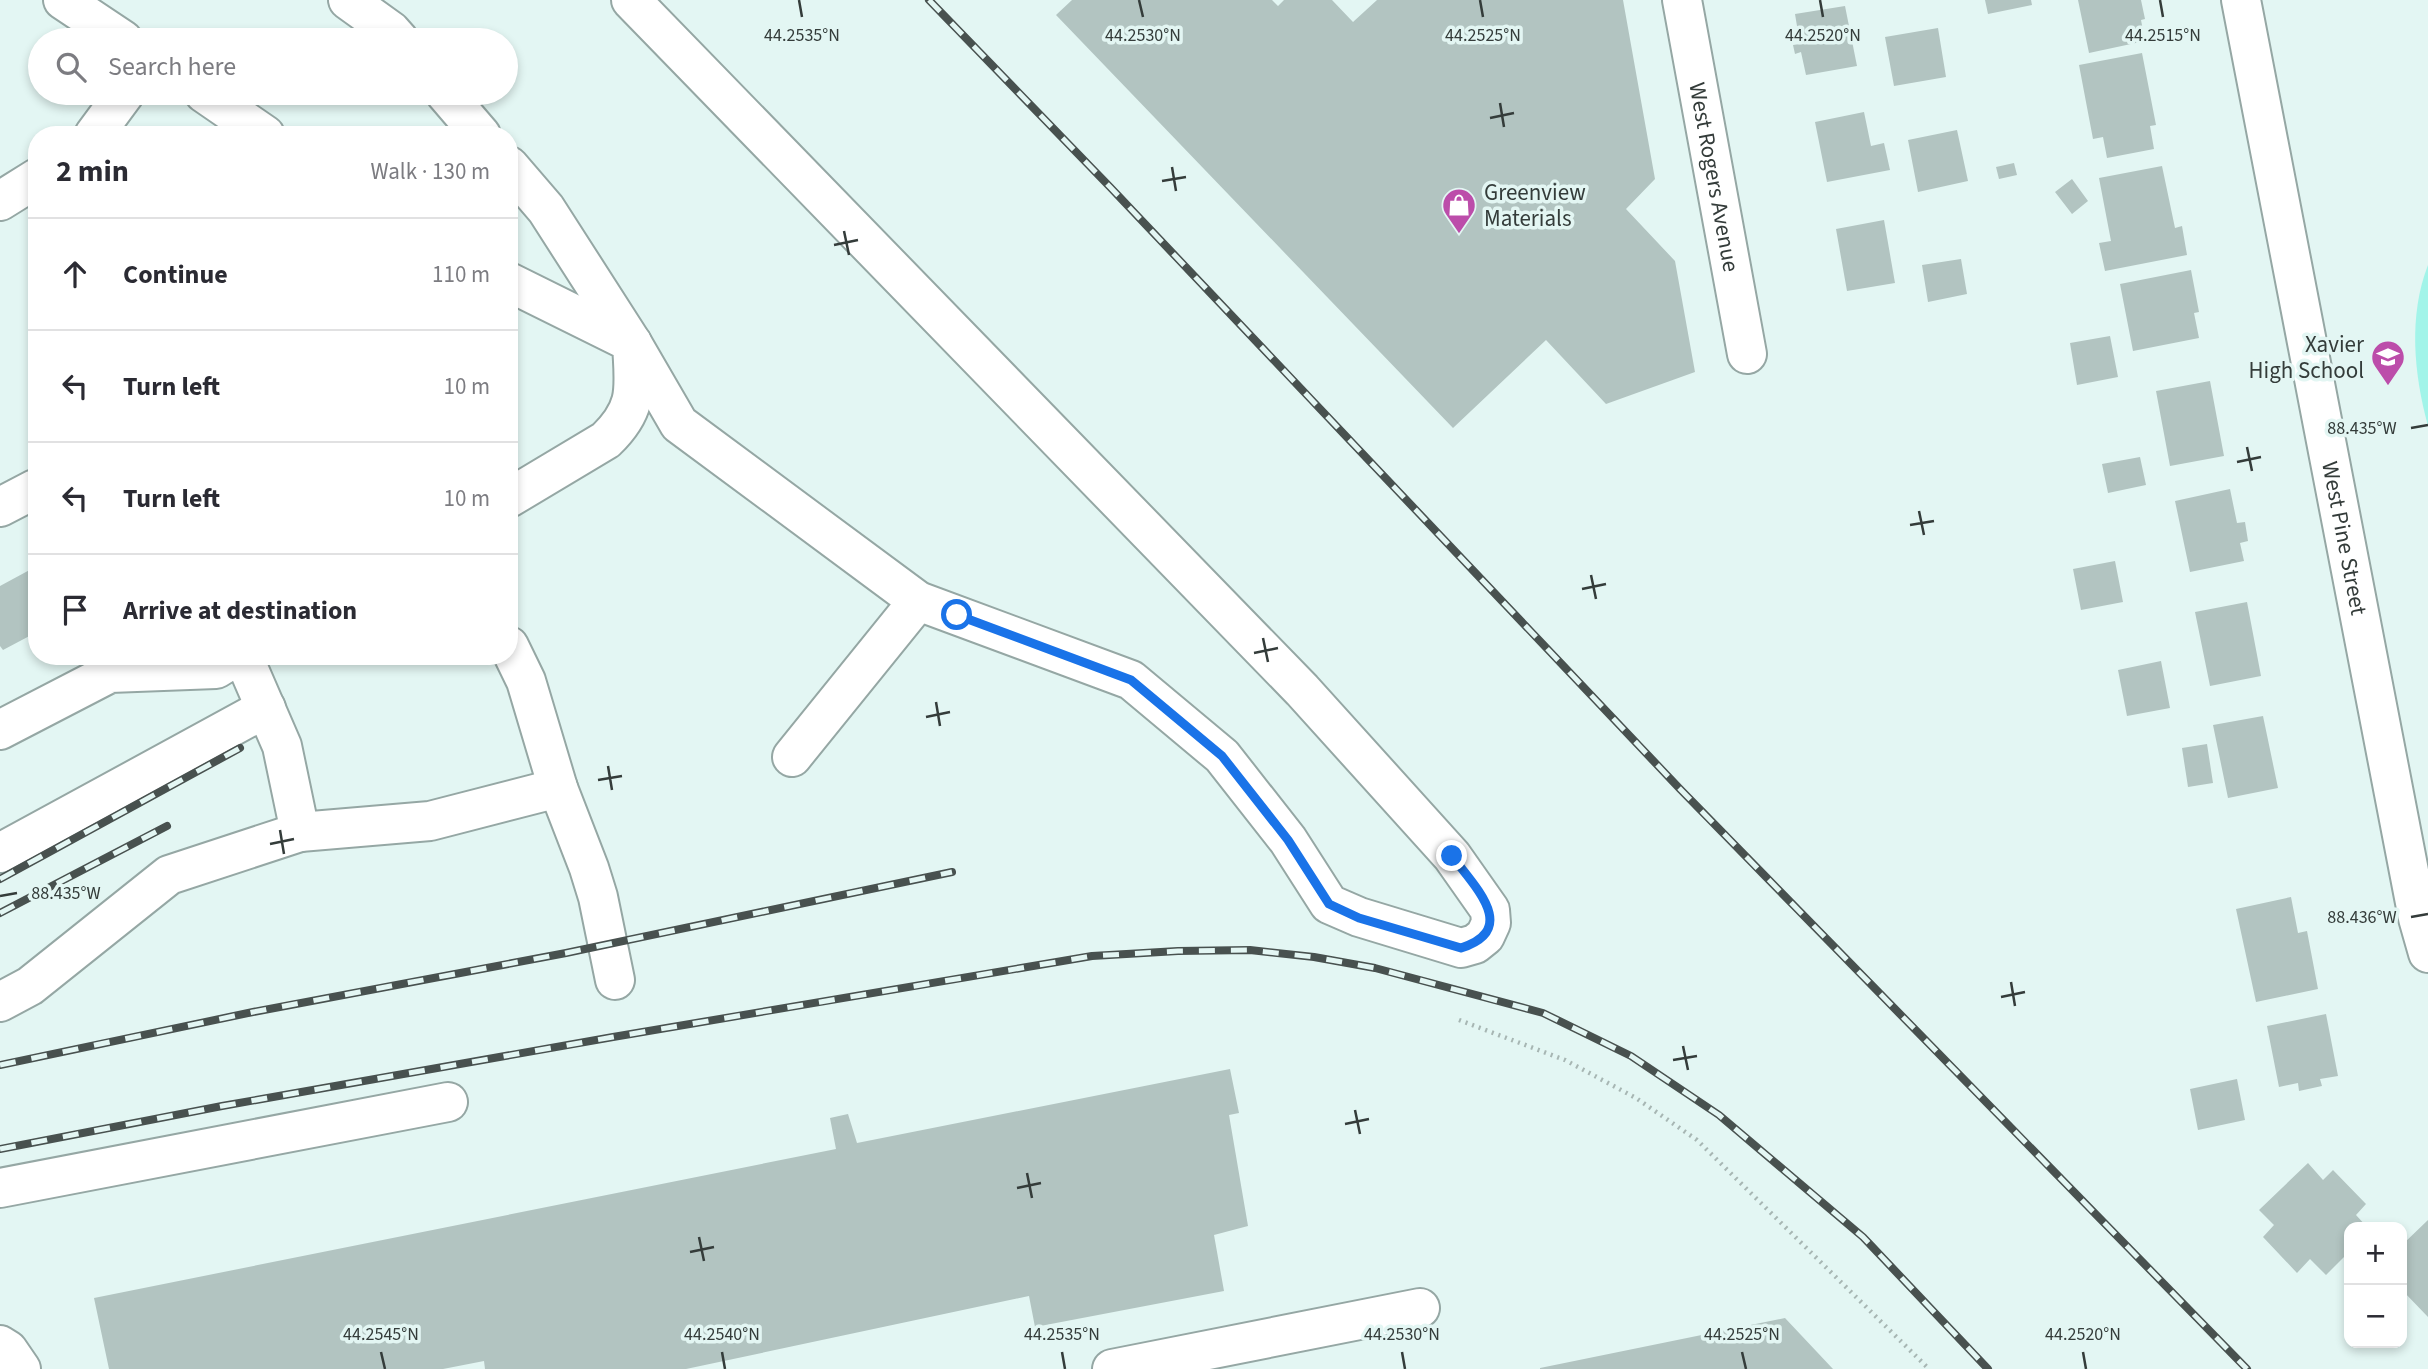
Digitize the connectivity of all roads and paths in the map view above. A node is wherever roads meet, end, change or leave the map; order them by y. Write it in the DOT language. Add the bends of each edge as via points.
graph roads {
  1 [pos="63,0"];
  2 [pos="348,0"];
  3 [pos="631,0"];
  4 [pos="1682,0"];
  5 [pos="2241,0"];
  6 [pos="105,28"];
  7 [pos="387,28"];
  8 [pos="116,105"];
  9 [pos="221,105"];
  10 [pos="455,105"];
  11 [pos="101,126"];
  12 [pos="252,126"];
  13 [pos="473,126"];
  14 [pos="518,176"];
  15 [pos="28,184"];
  16 [pos="0,201"];
  17 [pos="518,286"];
  18 [pos="632,343"];
  19 [pos="1747,354"];
  20 [pos="28,493"];
  21 [pos="518,493"];
  22 [pos="0,507"];
  23 [pos="918,601"];
  24 [pos="518,664"];
  25 [pos="222,665"];
  26 [pos="247,665"];
  27 [pos="266,708"];
  28 [pos="0,730"];
  29 [pos="792,757"];
  30 [pos="558,788"];
  31 [pos="300,832"];
  32 [pos="0,853"];
  33 [pos="2428,953"];
  34 [pos="615,981"];
  35 [pos="0,1002"];
  36 [pos="1459,1020"];
  37 [pos="448,1102"];
  38 [pos="0,1188"];
  39 [pos="1420,1308"];
  40 [pos="1137,1367"];
  41 [pos="1929,1369"];
  1 -- 6 [label="street"];
  2 -- 7 [label="street"];
  3 -- 23 [label="street" via="1321,711 1452,856 1490,910 1485,936 1461,948 1359,918 1329,904 1288,840 1222,756 1131,680"];
  4 -- 19 [label="street, West Rogers Avenue"];
  5 -- 33 [label="street, West Pine Street"];
  8 -- 11 [label="street"];
  9 -- 12 [label="street"];
  10 -- 13 [label="street"];
  14 -- 18 [label="street" via="546,209"];
  15 -- 16 [label="street"];
  17 -- 18 [label="street"];
  18 -- 21 [label="street" via="632,407 619,427 606,440"];
  18 -- 23 [label="street" via="679,424"];
  20 -- 22 [label="street"];
  23 -- 29 [label="street"];
  24 -- 30 [label="street"];
  25 -- 28 [label="street" via="216,669 110,673"];
  26 -- 27 [label="street"];
  27 -- 31 [label="street" via="282,746"];
  27 -- 32 [label="street"];
  30 -- 31 [label="street" via="430,821"];
  30 -- 34 [label="street" via="598,897"];
  31 -- 35 [label="street" via="170,875 30,986"];
  36 -- 41 [label="path" via="1564,1060 1636,1098 1697,1140"];
  37 -- 38 [label="street"];
  39 -- 40 [label="street"];
}
